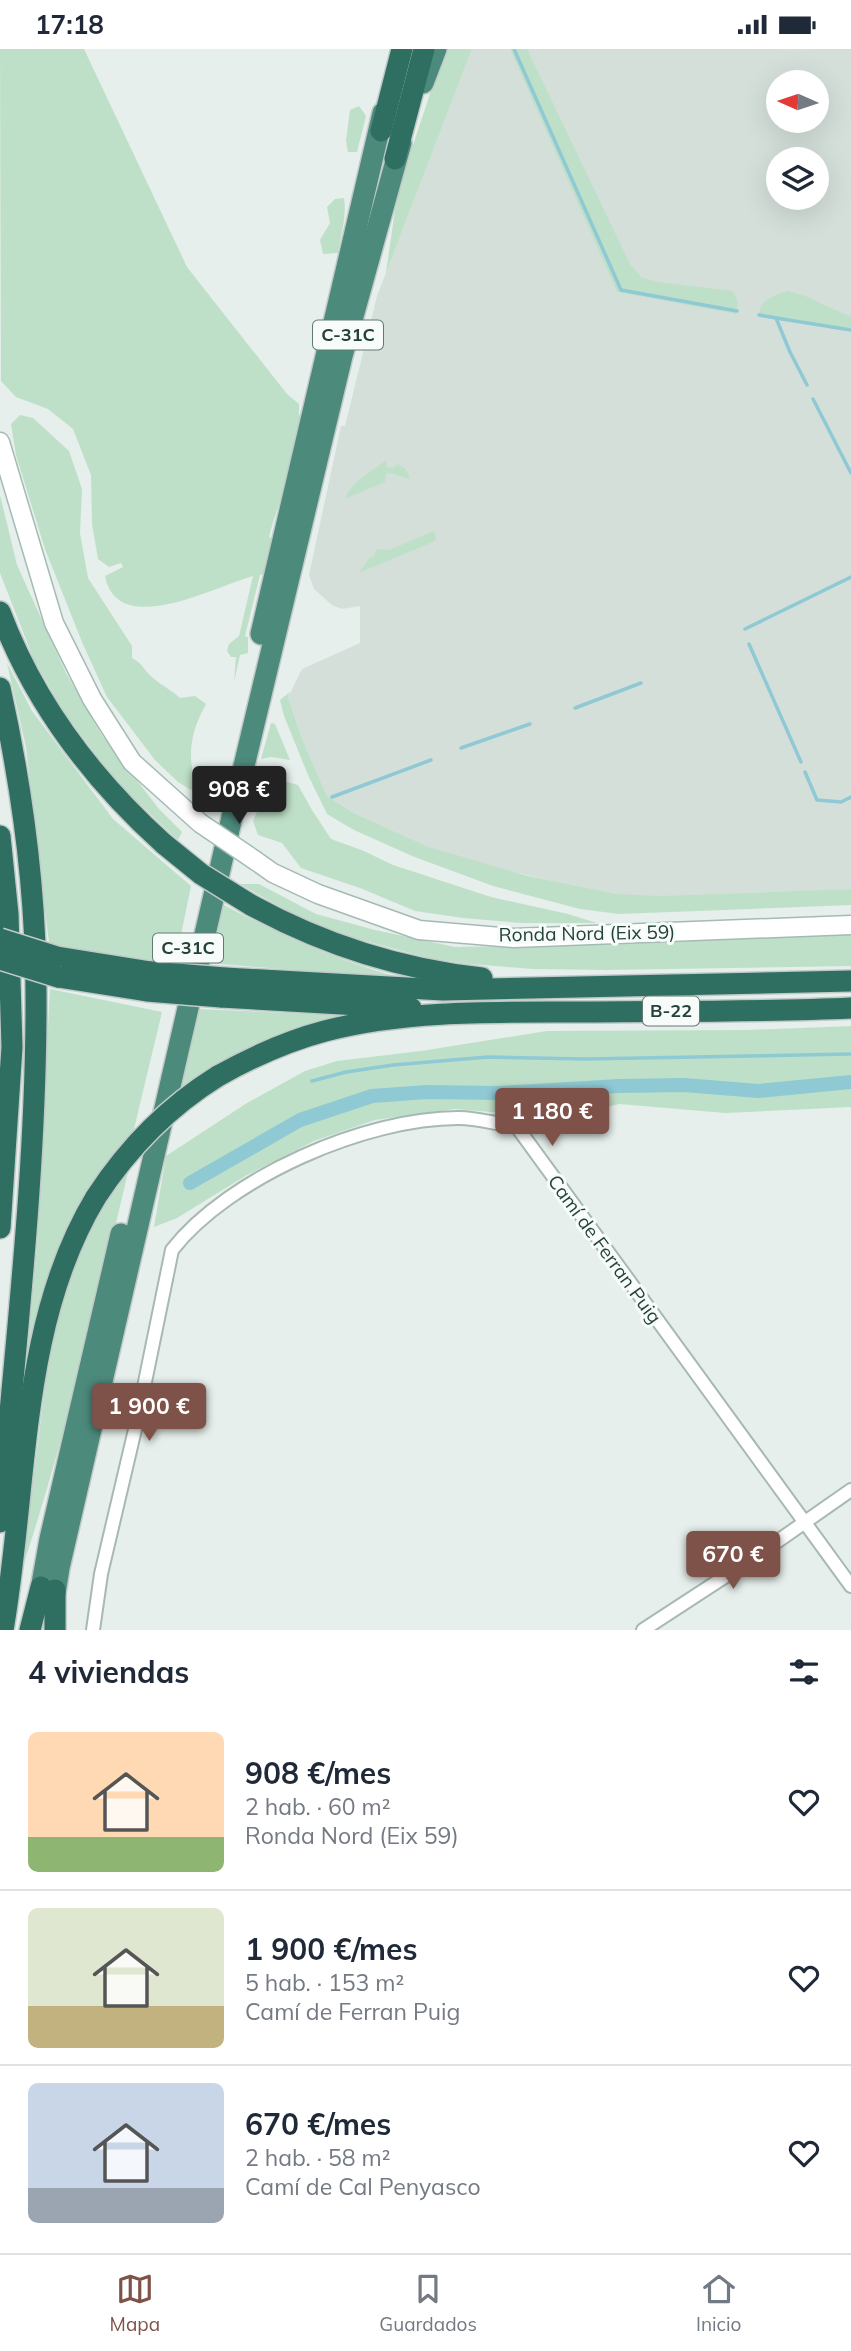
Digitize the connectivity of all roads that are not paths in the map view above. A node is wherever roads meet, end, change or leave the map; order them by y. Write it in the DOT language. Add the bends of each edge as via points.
graph roads {
  1 [pos="394,49"];
  2 [pos="402,49"];
  3 [pos="424,49"];
  4 [pos="436,49"];
  5 [pos="381,131"];
  6 [pos="395,159"];
  7 [pos="0,442"];
  8 [pos="0,612"];
  9 [pos="0,688"];
  10 [pos="0,836"];
  11 [pos="851,925"];
  12 [pos="0,939"];
  13 [pos="0,959"];
  14 [pos="57,967"];
  15 [pos="851,981"];
  16 [pos="554,986"];
  17 [pos="223,987"];
  18 [pos="851,1008"];
  19 [pos="491,1012"];
  20 [pos="0,1228"];
  21 [pos="851,1490"];
  22 [pos="0,1522"];
  23 [pos="803,1523"];
  24 [pos="851,1586"];
  25 [pos="48,1589"];
  26 [pos="3,1630"];
  27 [pos="32,1630"];
  28 [pos="49,1630"];
  29 [pos="55,1630"];
  30 [pos="93,1630"];
  31 [pos="643,1630"];
  1 -- 5 [label="highway, C-31C"];
  2 -- 5 [label="highway, C-31C"];
  3 -- 6 [label="highway, C-31C"];
  4 -- 6 [label="highway"];
  5 -- 25 [label="highway, C-31C" via="59,1499"];
  6 -- 25 [label="highway, C-31C" via="342,356"];
  7 -- 11 [label="main road, Ronda Nord (Eix 59), bridge" via="54,623 92,699 132,762 200,823 273,873 419,930 514,938"];
  8 -- 16 [label="highway, bridge" via="31,680 65,735 110,792 201,874 316,937 390,963"];
  9 -- 22 [label="highway" via="28,857 36,990 32,1140"];
  10 -- 20 [label="highway" via="8,914 12,1047"];
  12 -- 14 [label="highway, B-22, bridge"];
  13 -- 14 [label="highway, B-22, bridge"];
  14 -- 17 [label="highway, B-22, bridge"];
  15 -- 16 [label="highway, B-22"];
  16 -- 17 [label="highway, B-22"];
  17 -- 19 [label="highway, B-22"];
  18 -- 19 [label="highway, B-22"];
  19 -- 26 [label="highway, bridge" via="327,1030 282,1045 218,1076 178,1104 120,1163 75,1235 44,1328"];
  21 -- 23 [label="street"];
  23 -- 24 [label="street, Camí de Ferran Puig"];
  23 -- 30 [label="street, Camí de Ferran Puig" via="517,1127 459,1118 385,1126 332,1143 223,1200 172,1249 101,1574"];
  23 -- 31 [label="street"];
  25 -- 27 [label="highway"];
  25 -- 28 [label="highway, C-31C"];
  25 -- 29 [label="highway"];
}
